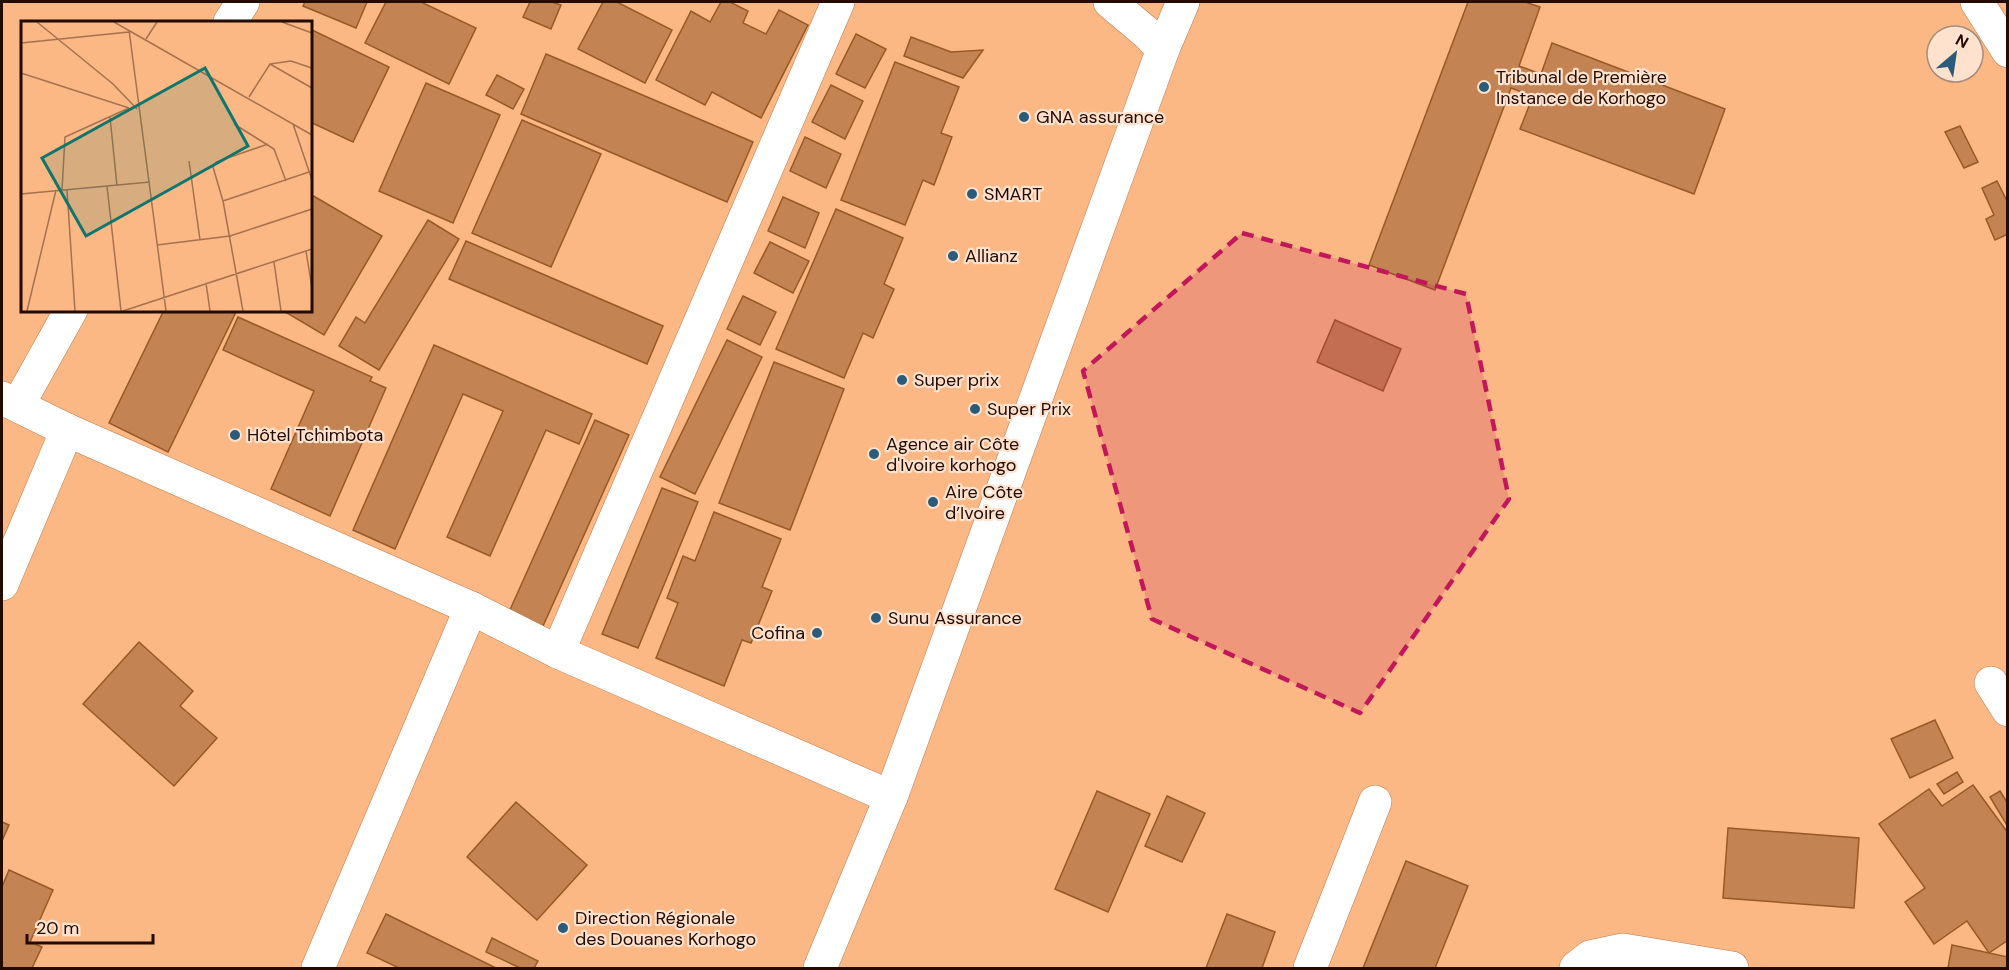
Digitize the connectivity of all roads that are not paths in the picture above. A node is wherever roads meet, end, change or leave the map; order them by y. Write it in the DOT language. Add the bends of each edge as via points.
graph roads {
  1 [pos="243,2"];
  2 [pos="838,2"];
  3 [pos="1110,2"];
  4 [pos="1140,2"];
  5 [pos="1183,2"];
  6 [pos="1977,2"];
  7 [pos="231,21"];
  8 [pos="1156,42"];
  9 [pos="2007,51"];
  10 [pos="70,312"];
  11 [pos="10,402"];
  12 [pos="67,430"];
  13 [pos="2,584"];
  14 [pos="471,608"];
  15 [pos="558,652"];
  16 [pos="891,797"];
  17 [pos="1375,802"];
  18 [pos="318,969"];
  19 [pos="820,969"];
  20 [pos="1310,969"];
  21 [pos="1576,969"];
  22 [pos="1732,969"];
  1 -- 7 [label="street"];
  2 -- 15 [label="street"];
  3 -- 8 [label="street"];
  4 -- 8 [label="street"];
  5 -- 8 [label="street"];
  6 -- 9 [label="street"];
  8 -- 16 [label="street"];
  10 -- 11 [label="street"];
  11 -- 12 [label="street"];
  12 -- 13 [label="street"];
  12 -- 14 [label="street"];
  14 -- 15 [label="street"];
  14 -- 18 [label="street"];
  15 -- 16 [label="street"];
  16 -- 19 [label="street"];
  17 -- 20 [label="street"];
  21 -- 22 [label="street" via="1590,957 1623,950"];
}
